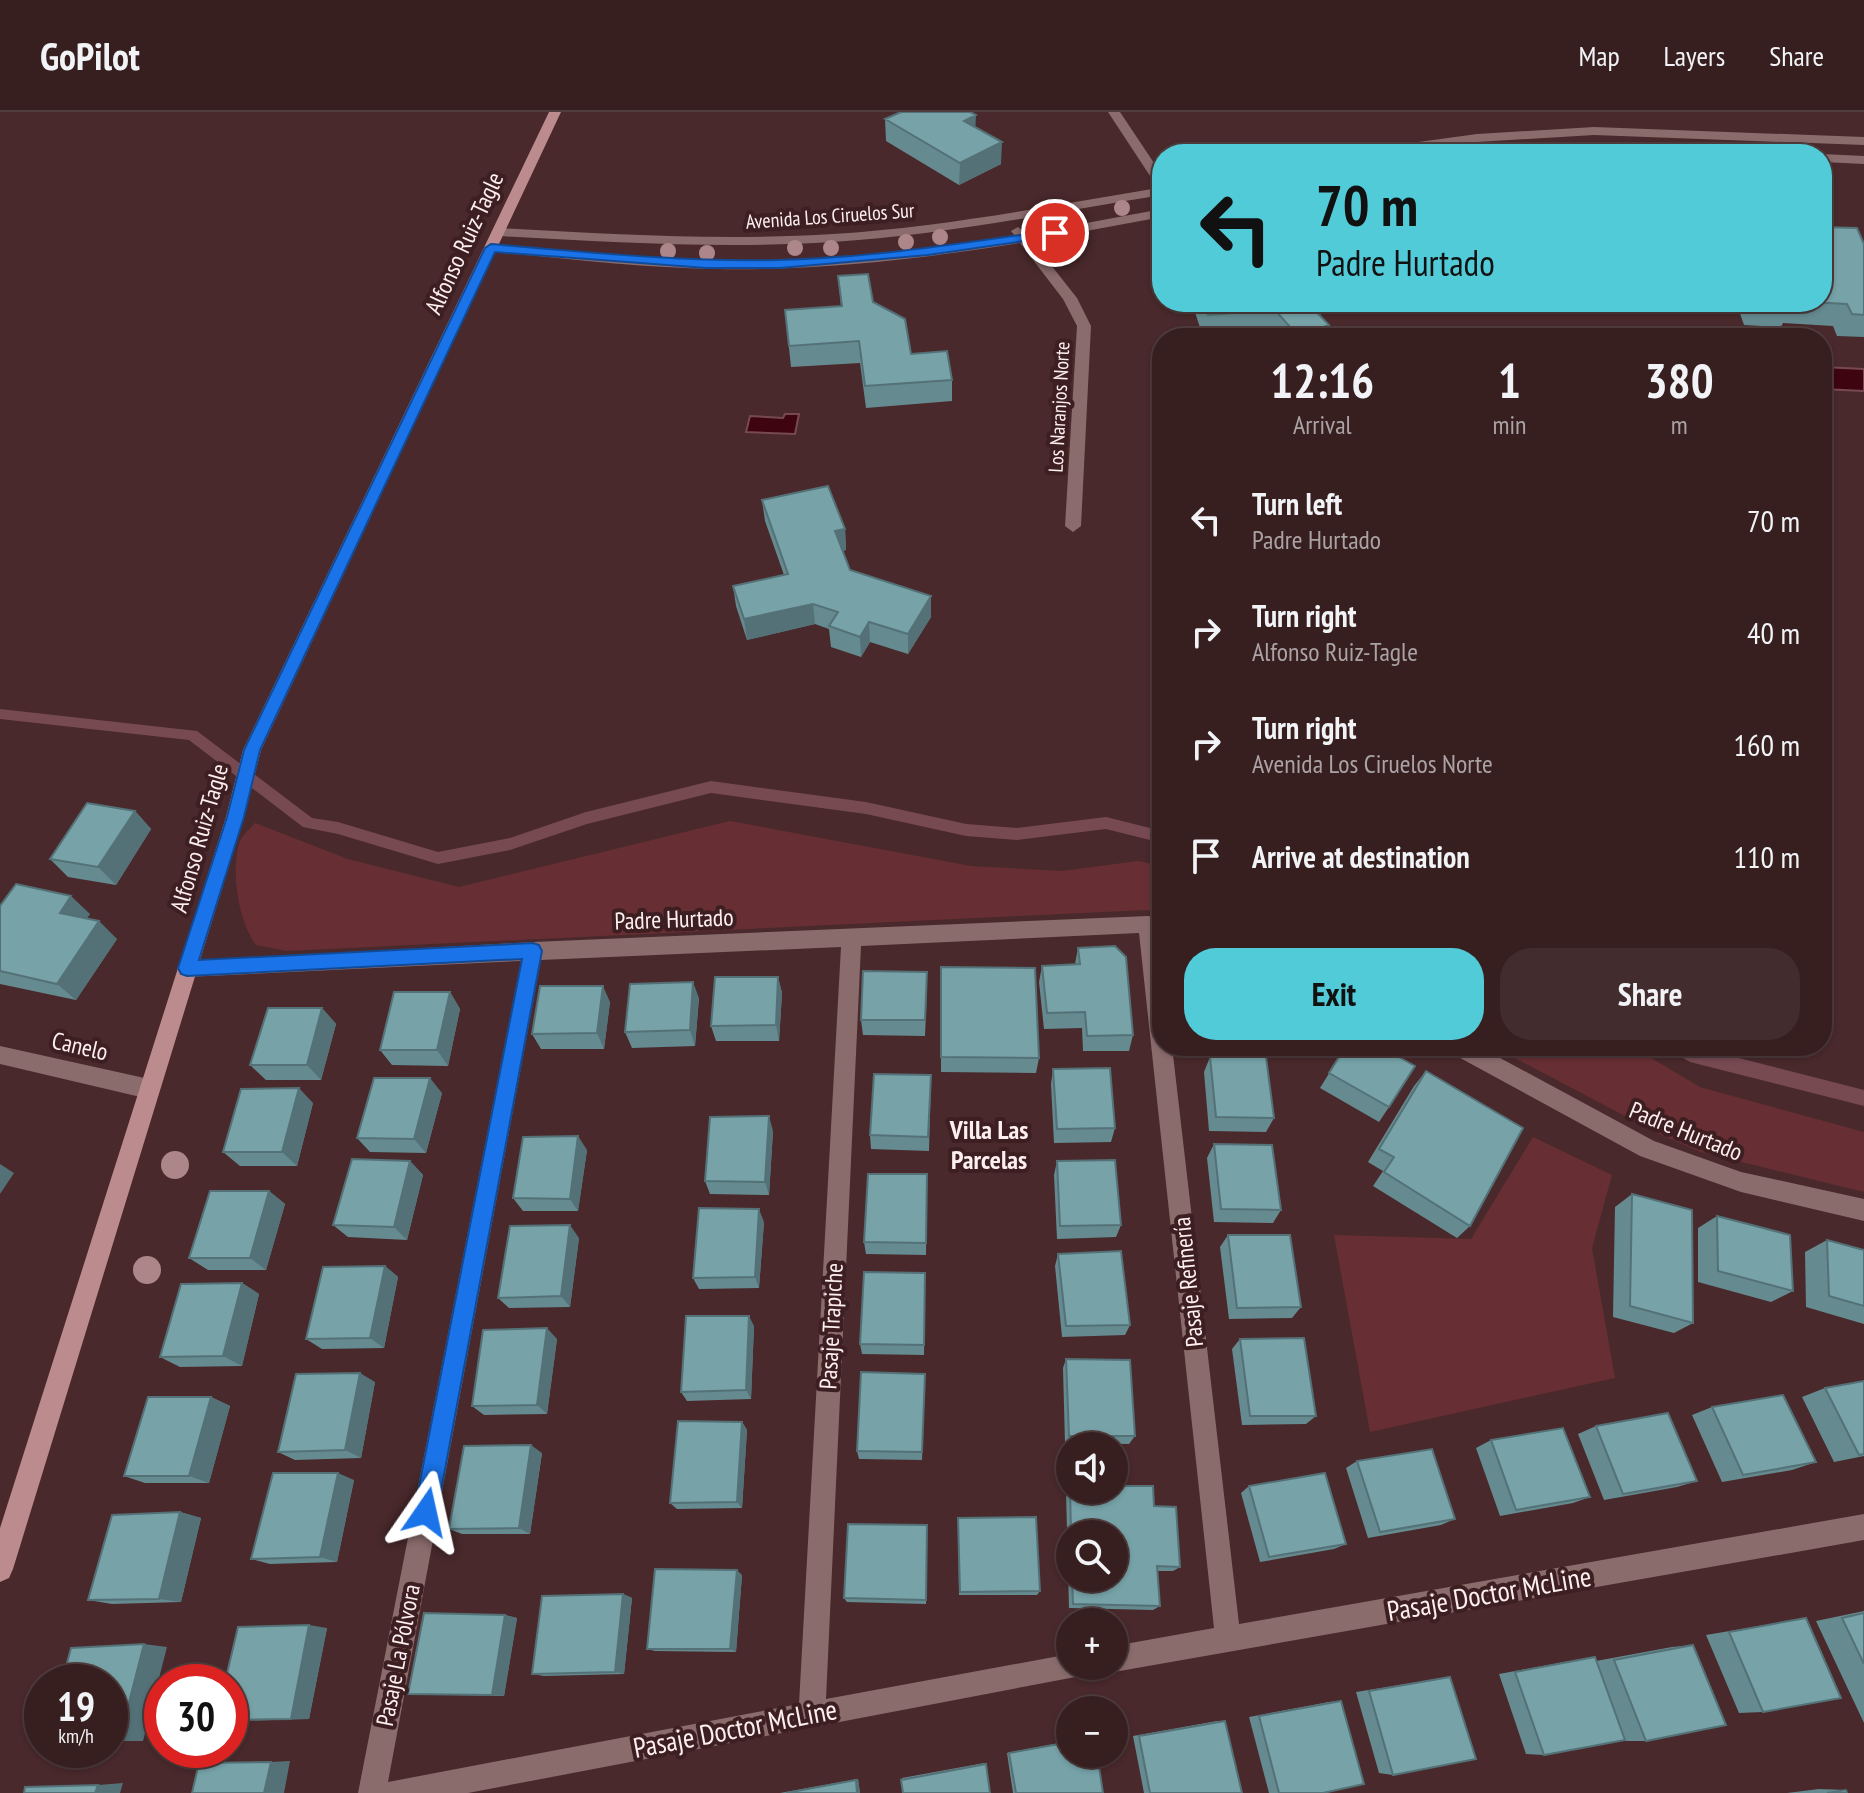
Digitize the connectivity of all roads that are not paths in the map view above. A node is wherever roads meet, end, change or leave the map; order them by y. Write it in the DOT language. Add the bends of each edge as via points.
graph roads {
  1 [pos="555,112"];
  2 [pos="1114,112"];
  3 [pos="1864,141"];
  4 [pos="1433,144"];
  5 [pos="1832,158"];
  6 [pos="1864,160"];
  7 [pos="1152,172"];
  8 [pos="1152,190"];
  9 [pos="1152,215"];
  10 [pos="1009,218"];
  11 [pos="498,232"];
  12 [pos="1024,239"];
  13 [pos="491,248"];
  14 [pos="1073,526"];
  15 [pos="1152,925"];
  16 [pos="851,939"];
  17 [pos="533,951"];
  18 [pos="187,968"];
  19 [pos="0,1055"];
  20 [pos="1168,1056"];
  21 [pos="1476,1056"];
  22 [pos="149,1089"];
  23 [pos="1864,1210"];
  24 [pos="1864,1527"];
  25 [pos="0,1569"];
  26 [pos="1228,1639"];
  27 [pos="1128,1657"];
  28 [pos="1056,1670"];
  29 [pos="812,1714"];
  30 [pos="372,1793"];
  31 [pos="394,1793"];
  1 -- 11 [label="main road, Alfonso Ruiz-Tagle"];
  2 -- 7 [label="street"];
  3 -- 4 [label="street" via="1594,131"];
  5 -- 6 [label="street"];
  8 -- 10 [label="street, Avenida Los Ciruelos Sur"];
  9 -- 12 [label="street"];
  10 -- 11 [label="street, Avenida Los Ciruelos Sur" via="891,233 754,241"];
  10 -- 12 [label="street, Los Naranjos Norte"];
  11 -- 13 [label="main road, Alfonso Ruiz-Tagle"];
  12 -- 13 [label="street" via="840,261 767,264"];
  12 -- 14 [label="street, Los Naranjos Norte" via="1070,298 1084,326"];
  13 -- 18 [label="main road, Alfonso Ruiz-Tagle" via="252,750"];
  15 -- 16 [label="street, Padre Hurtado"];
  16 -- 17 [label="street, Padre Hurtado"];
  16 -- 29 [label="street, Pasaje Trapiche"];
  17 -- 18 [label="street, Padre Hurtado"];
  17 -- 30 [label="street, Pasaje La Pólvora"];
  18 -- 22 [label="main road, Alfonso Ruiz-Tagle"];
  19 -- 22 [label="street, Canelo"];
  20 -- 26 [label="street, Pasaje Refinería"];
  21 -- 23 [label="street, Padre Hurtado" via="1648,1149 1741,1182"];
  22 -- 25 [label="main road, Alfonso Ruiz-Tagle"];
  24 -- 26 [label="street, Pasaje Doctor McLine"];
  26 -- 27 [label="street, Pasaje Doctor McLine"];
  28 -- 29 [label="street, Pasaje Doctor McLine"];
  29 -- 31 [label="street, Pasaje Doctor McLine"];
}
